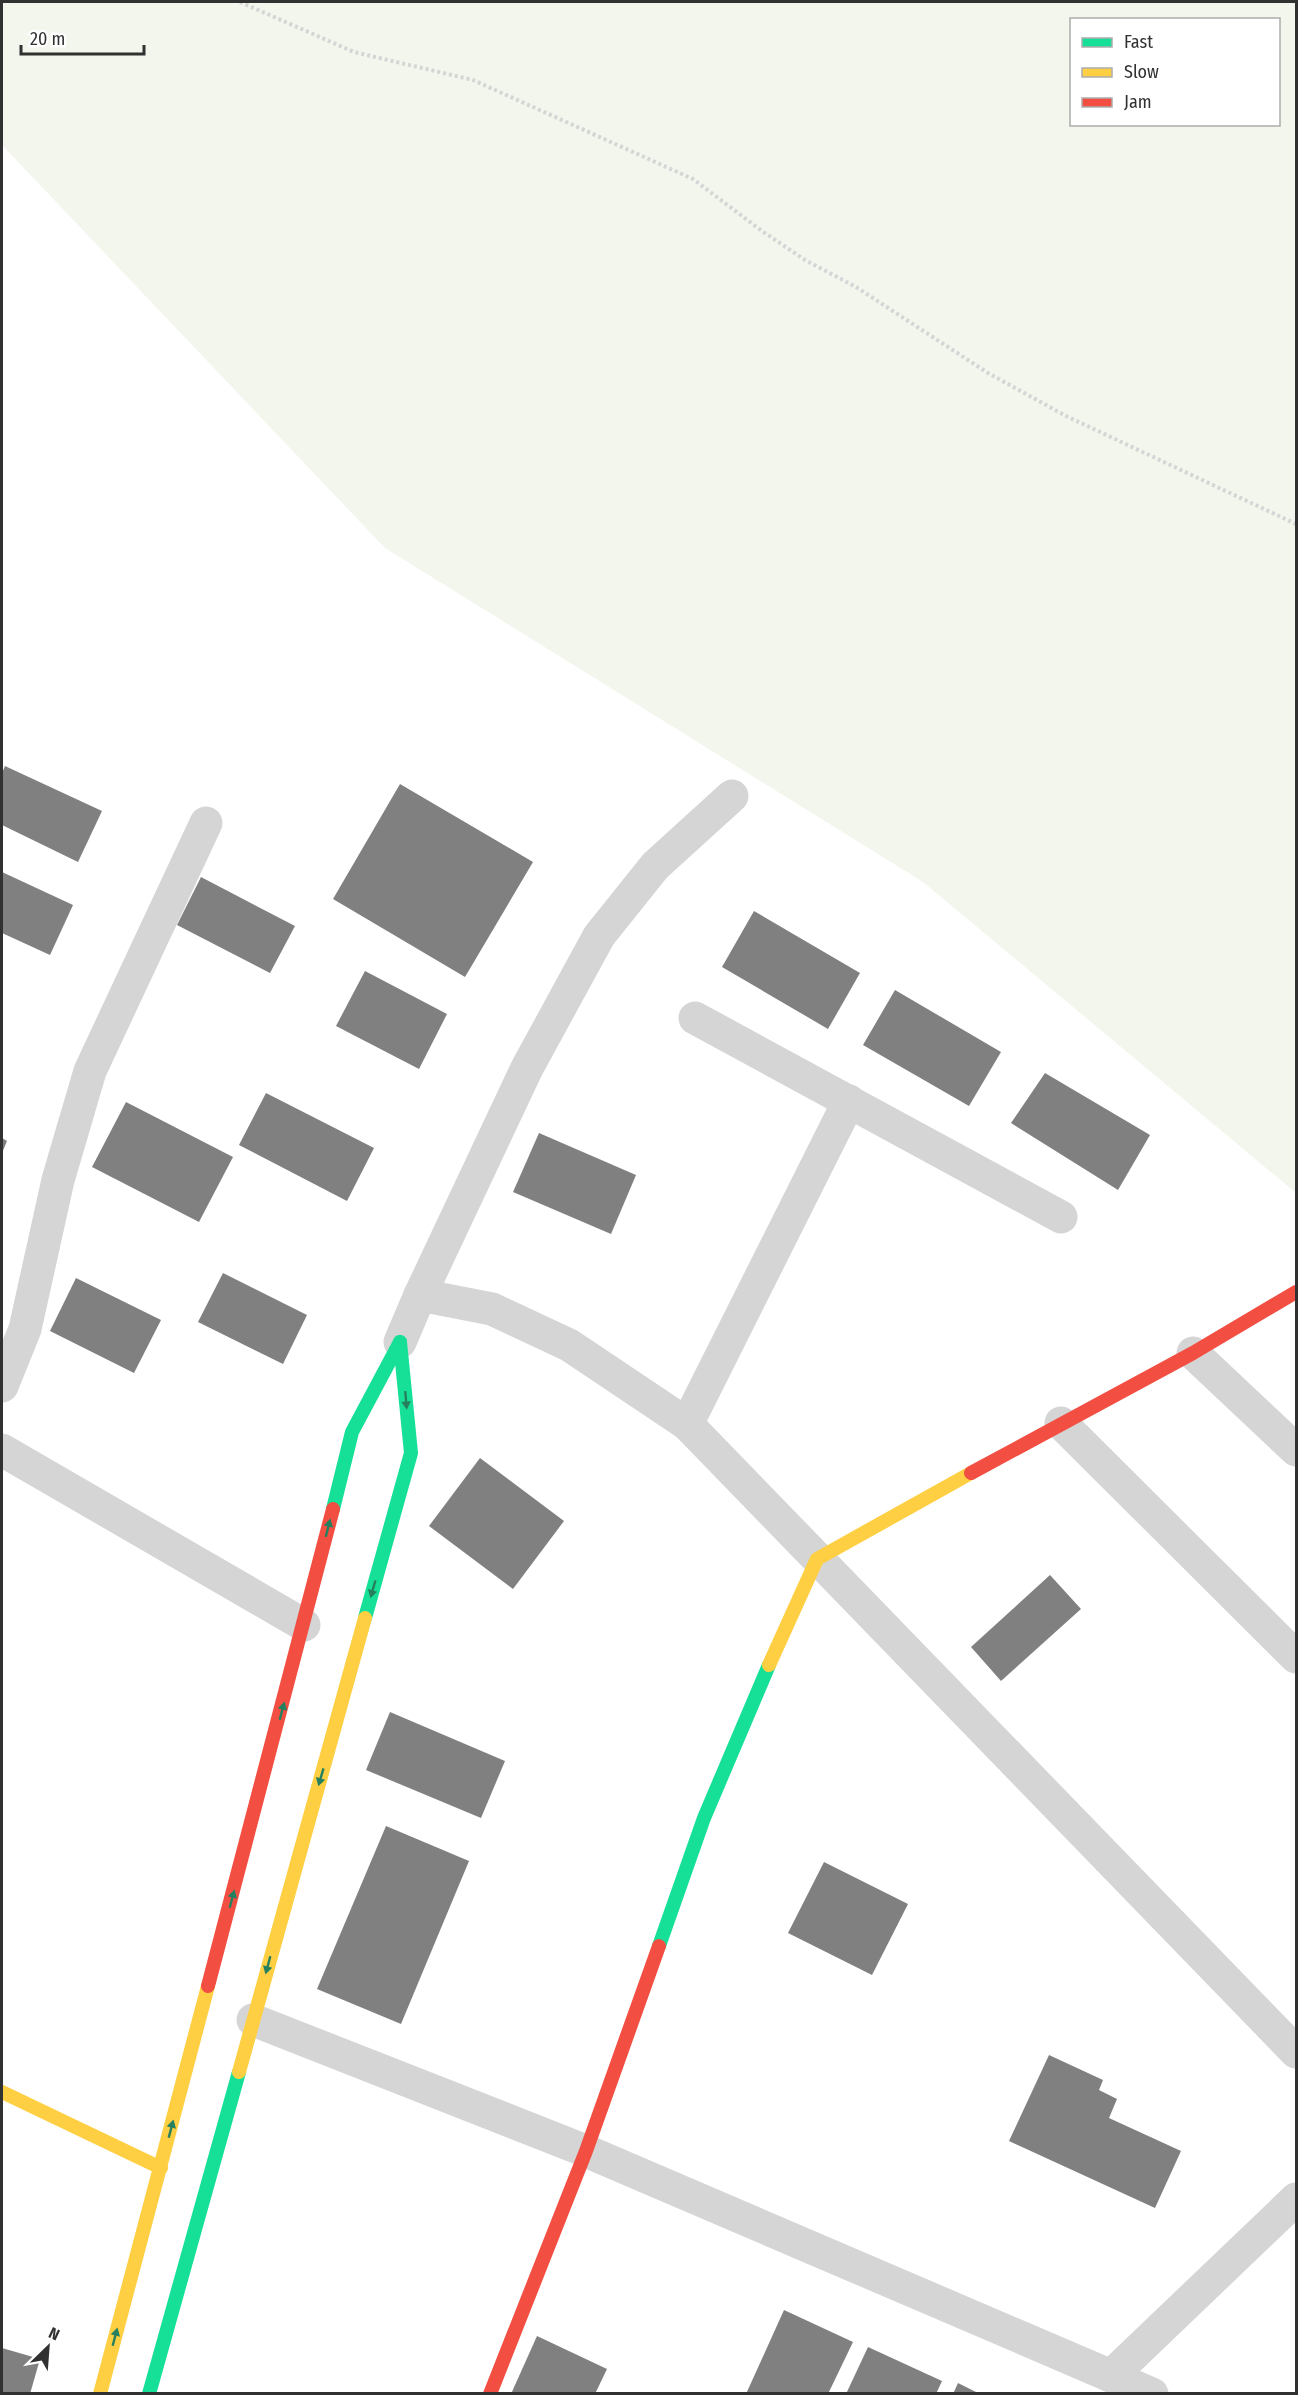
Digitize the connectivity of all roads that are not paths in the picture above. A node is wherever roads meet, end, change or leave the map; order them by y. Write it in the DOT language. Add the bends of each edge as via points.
graph roads {
  1 [pos="732,796"];
  2 [pos="206,823"];
  3 [pos="695,1018"];
  4 [pos="849,1101"];
  5 [pos="1061,1217"];
  6 [pos="1296,1292"];
  7 [pos="420,1295"];
  8 [pos="400,1342"];
  9 [pos="1193,1353"];
  10 [pos="2,1386"];
  11 [pos="1061,1423"];
  12 [pos="687,1424"];
  13 [pos="2,1450"];
  14 [pos="1296,1450"];
  15 [pos="818,1558"];
  16 [pos="304,1625"];
  17 [pos="1296,1657"];
  18 [pos="253,2020"];
  19 [pos="1296,2052"];
  20 [pos="2,2092"];
  21 [pos="586,2151"];
  22 [pos="161,2168"];
  23 [pos="1296,2199"];
  24 [pos="1111,2376"];
  25 [pos="100,2394"];
  26 [pos="149,2394"];
  27 [pos="490,2394"];
  28 [pos="1152,2394"];
  1 -- 7 [label="street" via="655,866 599,936 527,1068"];
  2 -- 10 [label="street" via="90,1071 58,1179 25,1329"];
  3 -- 4 [label="street"];
  4 -- 5 [label="street"];
  4 -- 12 [label="street"];
  6 -- 9 [label="street"];
  7 -- 8 [label="street"];
  7 -- 12 [label="street" via="492,1309 570,1345"];
  16 -- 8 [label="street, one-way" via="352,1432"];
  8 -- 18 [label="street, one-way" via="411,1453"];
  9 -- 11 [label="street"];
  9 -- 14 [label="street"];
  11 -- 15 [label="street"];
  11 -- 17 [label="street"];
  12 -- 15 [label="street"];
  13 -- 16 [label="street"];
  15 -- 19 [label="street"];
  15 -- 21 [label="street" via="754,1697 705,1818"];
  22 -- 16 [label="street, one-way"];
  18 -- 21 [label="street"];
  18 -- 26 [label="street"];
  20 -- 22 [label="street"];
  21 -- 24 [label="street"];
  21 -- 27 [label="street"];
  25 -- 22 [label="street, one-way"];
  23 -- 24 [label="street"];
  24 -- 28 [label="street"];
}
